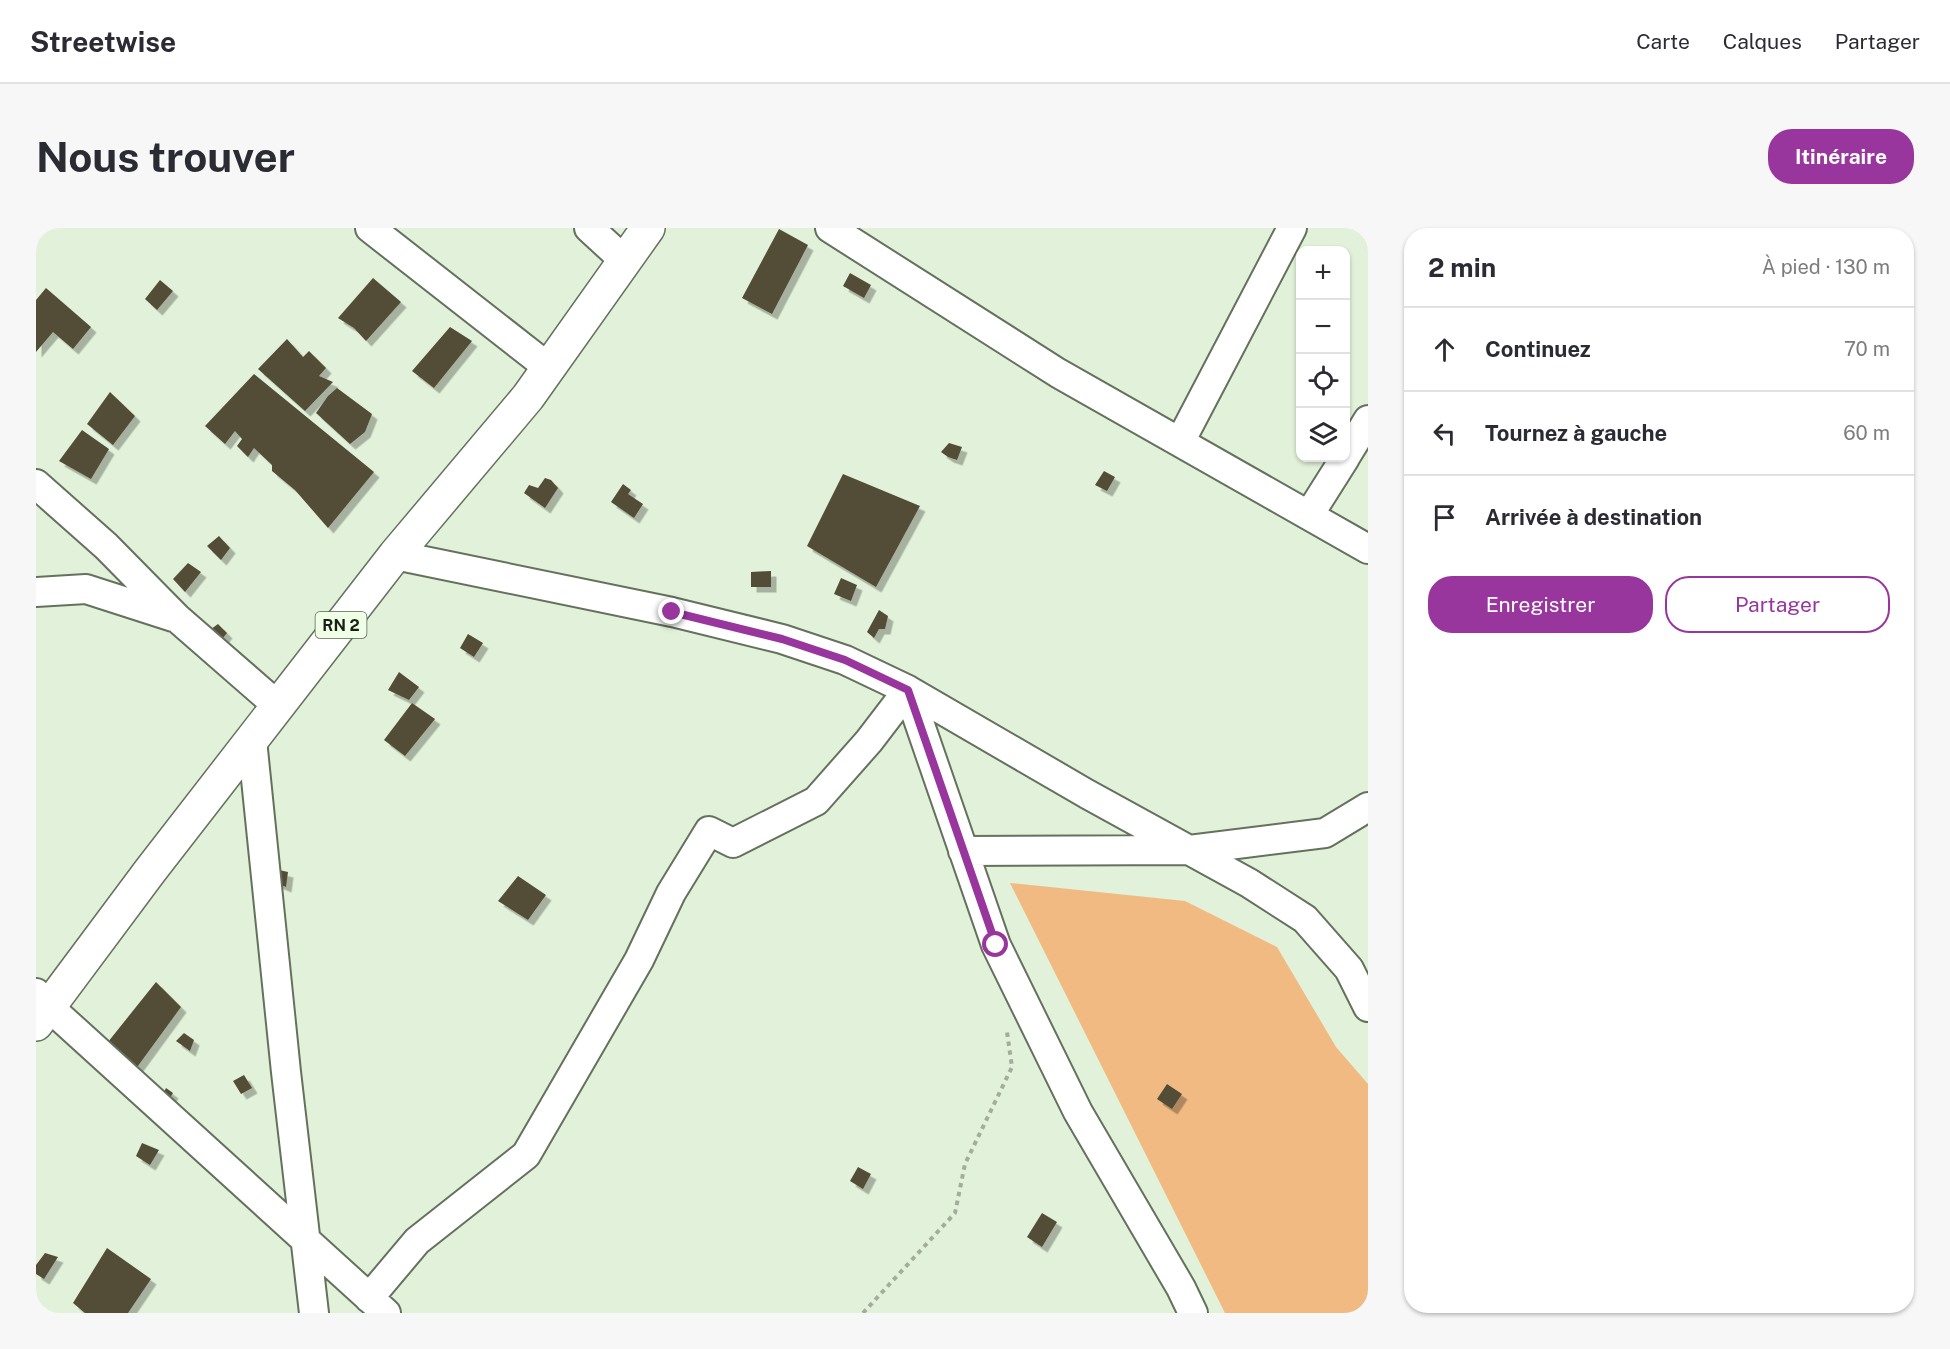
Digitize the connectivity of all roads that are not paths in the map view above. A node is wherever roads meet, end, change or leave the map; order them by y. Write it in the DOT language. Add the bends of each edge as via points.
graph roads {
  1 [pos="370,228"];
  2 [pos="589,228"];
  3 [pos="648,228"];
  4 [pos="830,228"];
  5 [pos="1292,228"];
  6 [pos="625,261"];
  7 [pos="549,368"];
  8 [pos="1368,420"];
  9 [pos="1180,442"];
  10 [pos="1350,449"];
  11 [pos="1342,462"];
  12 [pos="36,484"];
  13 [pos="1309,515"];
  14 [pos="1368,549"];
  15 [pos="395,555"];
  16 [pos="36,592"];
  17 [pos="177,618"];
  18 [pos="908,690"];
  19 [pos="278,706"];
  20 [pos="252,740"];
  21 [pos="1368,807"];
  22 [pos="1189,850"];
  23 [pos="963,851"];
  24 [pos="1368,1006"];
  25 [pos="40,1008"];
  26 [pos="306,1241"];
  27 [pos="377,1305"];
  28 [pos="1194,1312"];
  29 [pos="314,1313"];
  1 -- 7 [label="street"];
  2 -- 6 [label="street"];
  3 -- 6 [label="highway, RN 2"];
  4 -- 9 [label="street" via="1058,373"];
  5 -- 9 [label="street"];
  6 -- 7 [label="highway, RN 2"];
  7 -- 15 [label="highway, RN 2"];
  8 -- 10 [label="street"];
  9 -- 13 [label="street"];
  11 -- 13 [label="street"];
  12 -- 17 [label="street" via="106,546"];
  13 -- 14 [label="street"];
  15 -- 18 [label="street" via="672,612 782,639 845,660"];
  15 -- 19 [label="highway, RN 2"];
  16 -- 17 [label="street" via="86,589"];
  17 -- 19 [label="street"];
  18 -- 22 [label="street"];
  18 -- 23 [label="street"];
  18 -- 27 [label="street" via="816,801 733,843 709,831 526,1155 417,1241"];
  19 -- 20 [label="highway, RN 2"];
  20 -- 25 [label="highway, RN 2"];
  20 -- 26 [label="street"];
  21 -- 22 [label="street" via="1325,833"];
  22 -- 23 [label="street"];
  22 -- 24 [label="street" via="1305,919 1349,969"];
  23 -- 28 [label="street" via="996,945 1078,1112"];
  25 -- 26 [label="street"];
  26 -- 27 [label="street"];
  26 -- 29 [label="street"];
}
